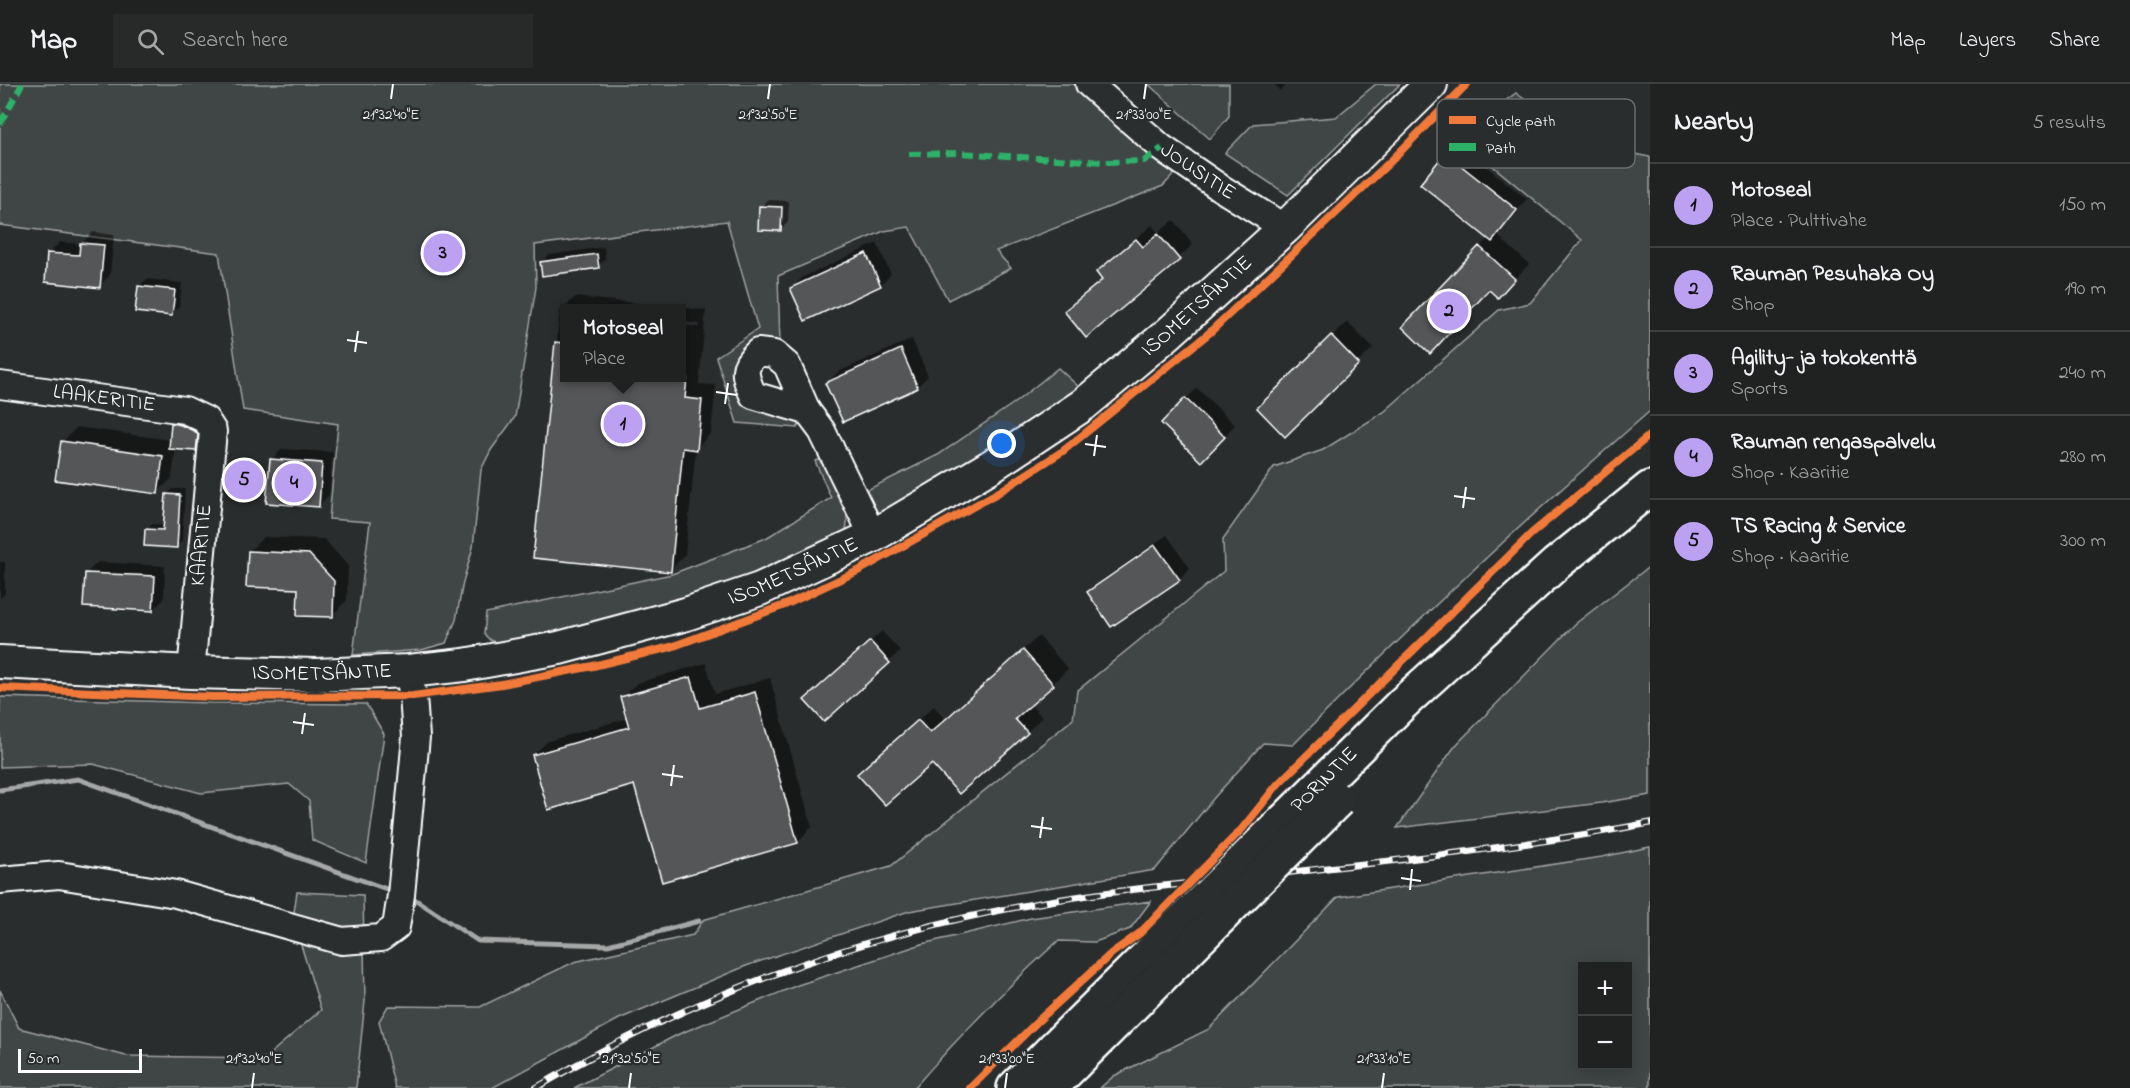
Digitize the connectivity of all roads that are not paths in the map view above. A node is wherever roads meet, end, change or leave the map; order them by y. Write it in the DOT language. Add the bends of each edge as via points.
graph roads {
  1 [pos="1089,84"];
  2 [pos="1431,84"];
  3 [pos="1285,228"];
  4 [pos="0,384"];
  5 [pos="807,411"];
  6 [pos="206,420"];
  7 [pos="1650,488"];
  8 [pos="1650,516"];
  9 [pos="873,536"];
  10 [pos="0,662"];
  11 [pos="408,671"];
  12 [pos="191,672"];
  13 [pos="1411,711"];
  14 [pos="0,880"];
  15 [pos="1065,1055"];
  16 [pos="1014,1088"];
  17 [pos="1050,1088"];
  1 -- 3 [label="street, JOUSITIE" via="1162,148"];
  2 -- 3 [label="main road, ISOMETSÄNTIE"];
  3 -- 9 [label="main road, ISOMETSÄNTIE" via="1083,405 991,466"];
  4 -- 6 [label="street, LAAKERITIE" via="185,410"];
  5 -- 9 [label="street" via="822,431"];
  6 -- 12 [label="street, KAARITIE" via="213,431"];
  7 -- 13 [label="highway, PORINTIE" via="1556,564"];
  8 -- 13 [label="highway, PORINTIE"];
  9 -- 11 [label="main road, ISOMETSÄNTIE" via="760,589 686,614 559,648"];
  10 -- 12 [label="main road, ISOMETSÄNTIE"];
  11 -- 12 [label="main road, ISOMETSÄNTIE" via="316,675"];
  11 -- 14 [label="street" via="416,737 401,895 396,927 381,938 342,941 176,894 59,875"];
  13 -- 15 [label="highway, PORINTIE, bridge"];
  15 -- 16 [label="highway, PORINTIE"];
  15 -- 17 [label="highway, PORINTIE"];
}
